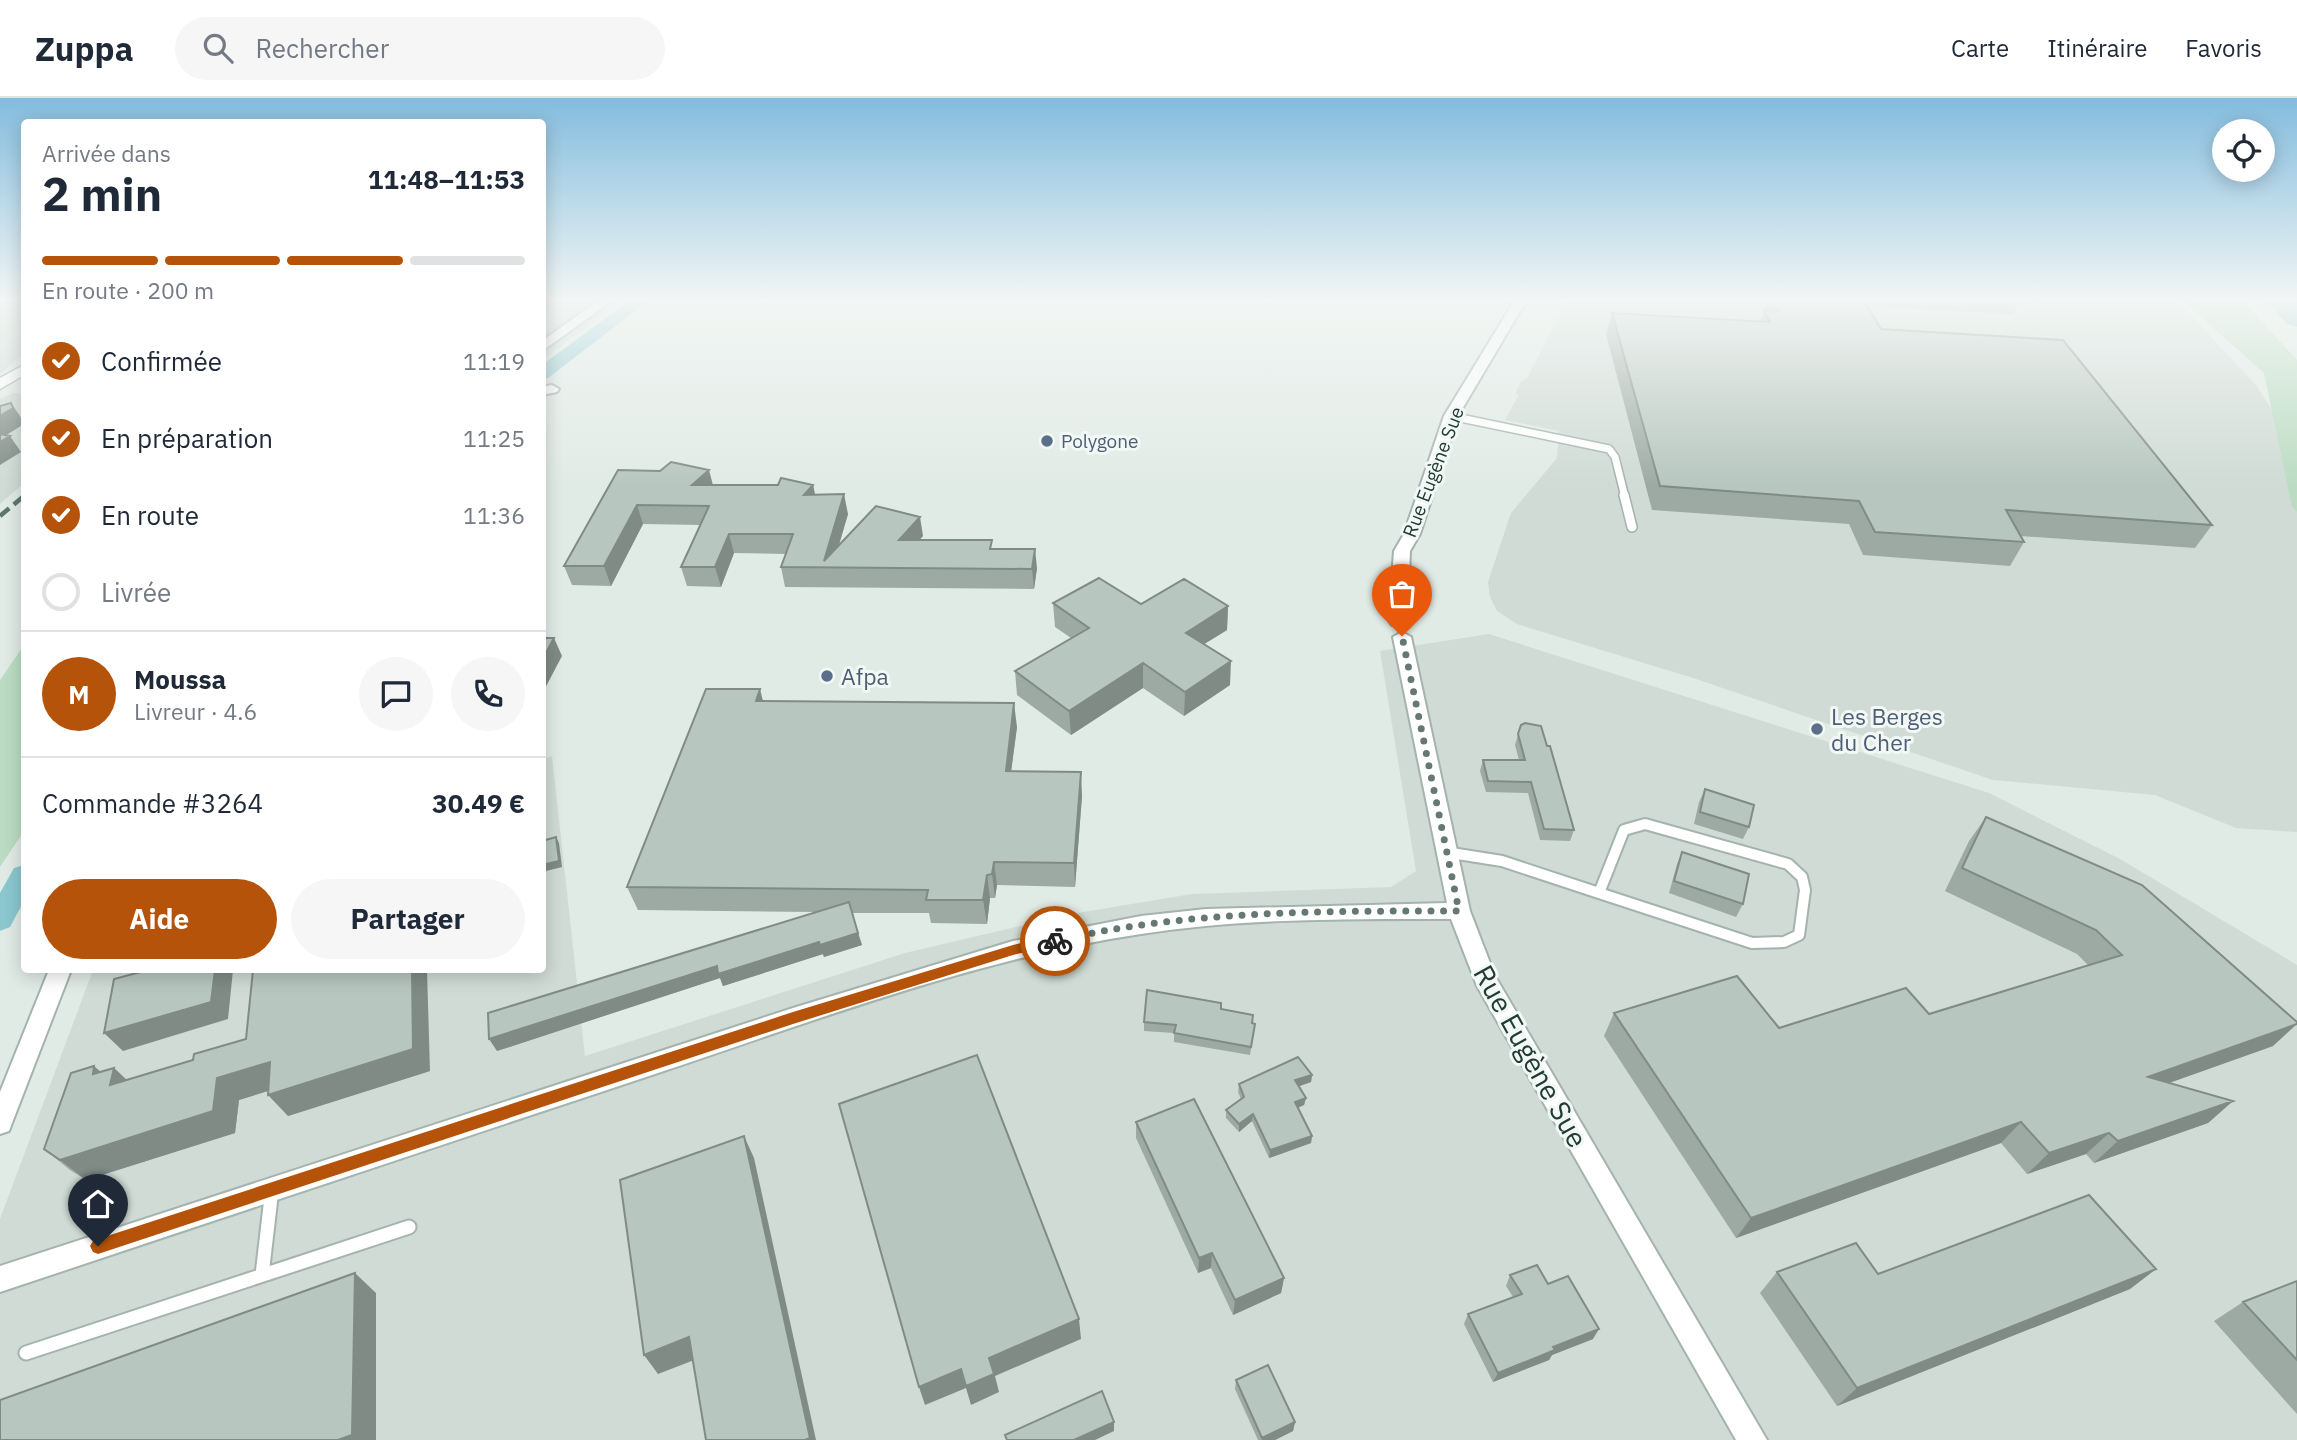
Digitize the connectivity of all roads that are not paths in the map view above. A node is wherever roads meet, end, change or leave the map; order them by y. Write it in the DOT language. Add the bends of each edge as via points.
graph roads {
  1 [pos="1484,361"];
  2 [pos="21,372"];
  3 [pos="0,385"];
  4 [pos="1451,416"];
  5 [pos="1632,527"];
  6 [pos="1444,852"];
  7 [pos="1599,892"];
  8 [pos="1459,911"];
  9 [pos="59,973"];
  10 [pos="0,1123"];
  11 [pos="272,1189"];
  12 [pos="409,1227"];
  13 [pos="262,1275"];
  14 [pos="0,1279"];
  15 [pos="26,1353"];
  16 [pos="1752,1440"];
  1 -- 4 [label="street, Rue Eugène Sue"];
  2 -- 3 [label="main road"];
  4 -- 5 [label="lane" via="1609,449"];
  4 -- 6 [label="street, Rue Eugène Sue" via="1412,534 1402,551 1400,629"];
  6 -- 7 [label="lane" via="1502,861"];
  6 -- 8 [label="street, Rue Eugène Sue"];
  7 -- 7 [label="lane" via="1763,943 1784,942 1799,934 1805,890 1802,877 1788,864 1648,824 1624,830"];
  8 -- 11 [label="street" via="1206,918 1141,925 1013,950"];
  8 -- 16 [label="street, Rue Eugène Sue" via="1503,1013"];
  9 -- 10 [label="street"];
  11 -- 13 [label="lane"];
  11 -- 14 [label="street"];
  12 -- 13 [label="lane"];
  13 -- 15 [label="lane"];
}
